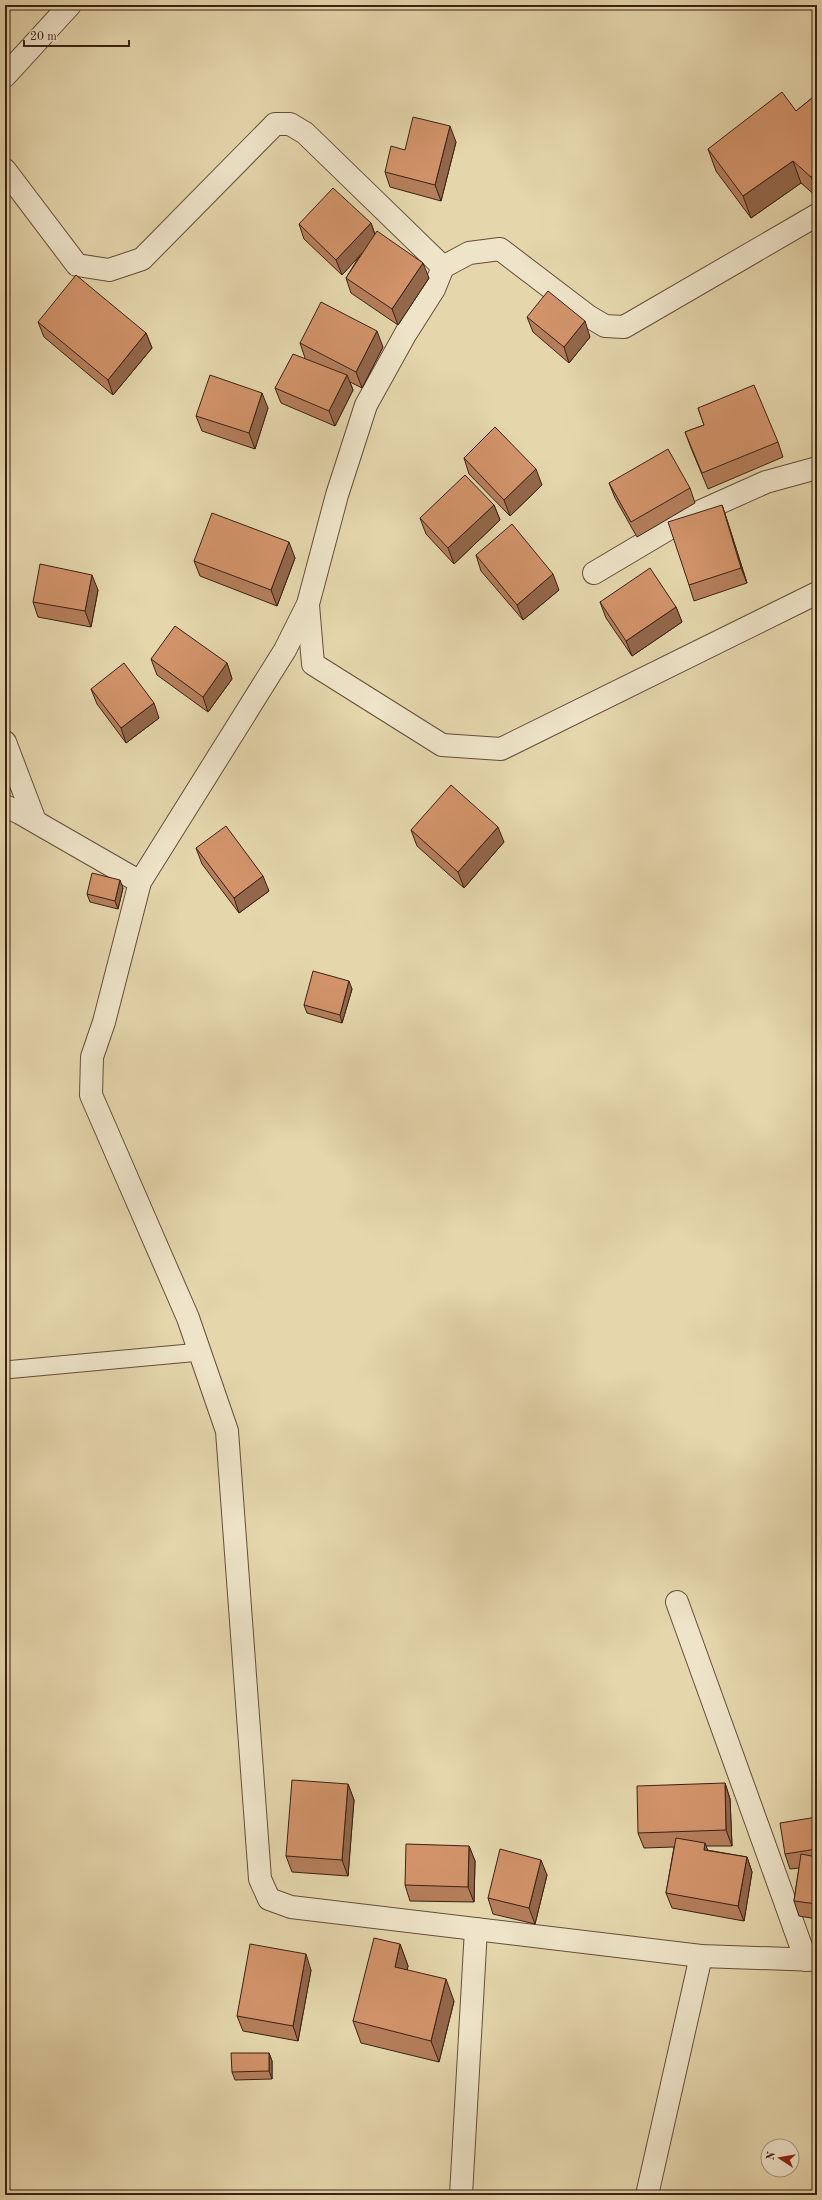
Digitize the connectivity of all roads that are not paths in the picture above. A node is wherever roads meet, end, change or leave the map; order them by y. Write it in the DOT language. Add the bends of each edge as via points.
graph roads {
  1 [pos="70,5"];
  2 [pos="5,76"];
  3 [pos="5,170"];
  4 [pos="817,215"];
  5 [pos="443,267"];
  6 [pos="817,468"];
  7 [pos="594,573"];
  8 [pos="817,593"];
  9 [pos="308,604"];
  10 [pos="5,742"];
  11 [pos="5,806"];
  12 [pos="34,821"];
  13 [pos="140,882"];
  14 [pos="200,1352"];
  15 [pos="5,1370"];
  16 [pos="677,1602"];
  17 [pos="476,1929"];
  18 [pos="701,1956"];
  19 [pos="812,1960"];
  20 [pos="461,2195"];
  21 [pos="647,2195"];
  1 -- 2 [label="street"];
  3 -- 5 [label="street" via="77,265 109,270 142,259 275,124 290,124 305,133"];
  4 -- 5 [label="street" via="624,327 605,326 588,316 500,249 469,253"];
  5 -- 9 [label="street" via="434,289 366,405 337,495"];
  6 -- 7 [label="street" via="766,482 690,516"];
  8 -- 9 [label="street" via="501,749 442,745 313,664"];
  9 -- 13 [label="street" via="286,650"];
  10 -- 12 [label="street"];
  11 -- 12 [label="street"];
  12 -- 13 [label="street"];
  13 -- 14 [label="street" via="104,1022 92,1057 91,1095 188,1318"];
  14 -- 15 [label="lane"];
  14 -- 17 [label="street" via="227,1431 260,1879 269,1899 291,1907"];
  16 -- 19 [label="street"];
  17 -- 18 [label="street"];
  17 -- 20 [label="street"];
  18 -- 19 [label="street"];
  18 -- 21 [label="street"];
}
